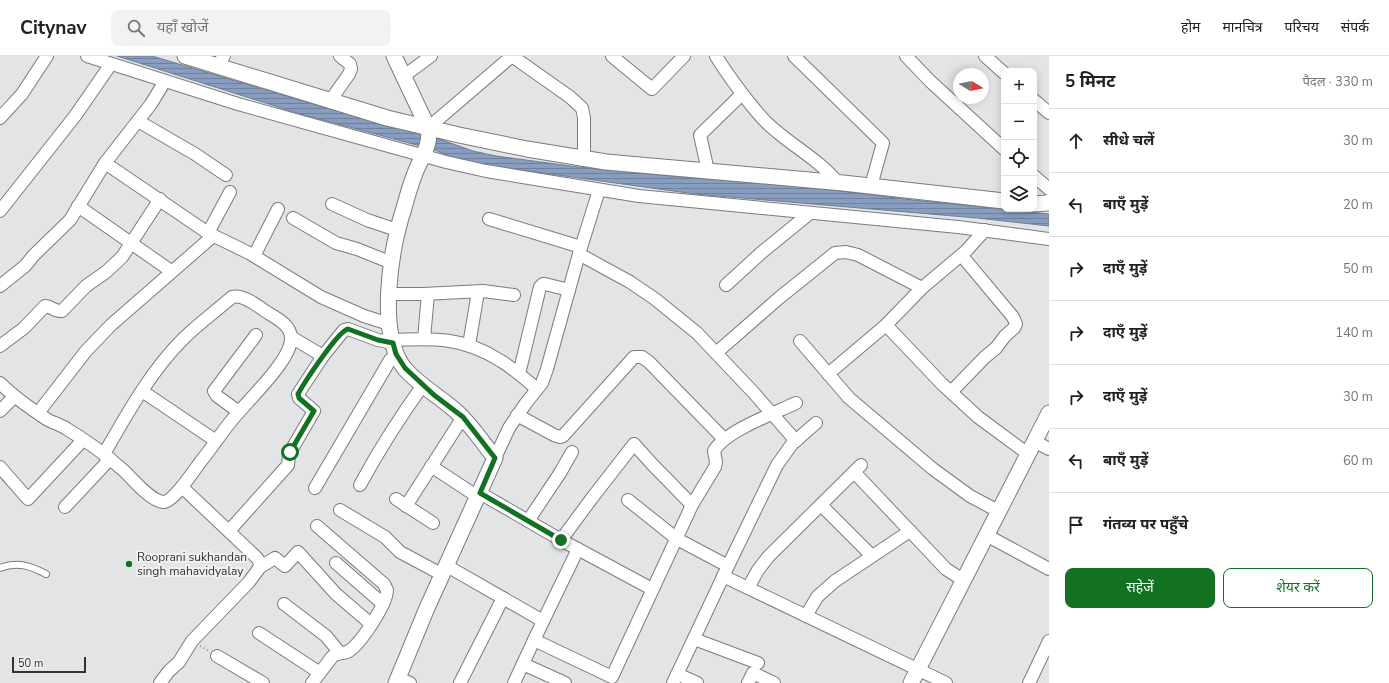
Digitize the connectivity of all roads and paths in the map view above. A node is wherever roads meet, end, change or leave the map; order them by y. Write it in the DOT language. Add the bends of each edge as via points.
graph roads {
  1 [pos="47,56"];
  2 [pos="87,56"];
  3 [pos="185,56"];
  4 [pos="340,56"];
  5 [pos="394,56"];
  6 [pos="431,56"];
  7 [pos="512,56"];
  8 [pos="612,56"];
  9 [pos="684,56"];
  10 [pos="716,56"];
  11 [pos="794,56"];
  12 [pos="906,56"];
  13 [pos="985,56"];
  14 [pos="221,61"];
  15 [pos="111,64"];
  16 [pos="1001,70"];
  17 [pos="404,76"];
  18 [pos="165,82"];
  19 [pos="742,94"];
  20 [pos="330,101"];
  21 [pos="1037,103"];
  22 [pos="1049,113"];
  23 [pos="0,118"];
  24 [pos="138,121"];
  25 [pos="429,130"];
  26 [pos="1001,146"];
  27 [pos="425,154"];
  28 [pos="584,158"];
  29 [pos="105,163"];
  30 [pos="708,171"];
  31 [pos="226,175"];
  32 [pos="1037,179"];
  33 [pos="838,182"];
  34 [pos="871,186"];
  35 [pos="1049,189"];
  36 [pos="599,190"];
  37 [pos="230,192"];
  38 [pos="160,199"];
  39 [pos="1001,201"];
  40 [pos="1049,202"];
  41 [pos="332,204"];
  42 [pos="1037,204"];
  43 [pos="78,206"];
  44 [pos="278,209"];
  45 [pos="0,211"];
  46 [pos="810,213"];
  47 [pos="294,218"];
  48 [pos="489,219"];
  49 [pos="397,230"];
  50 [pos="985,230"];
  51 [pos="211,234"];
  52 [pos="1049,239"];
  53 [pos="132,243"];
  54 [pos="580,250"];
  55 [pos="254,256"];
  56 [pos="962,256"];
  57 [pos="392,263"];
  58 [pos="171,271"];
  59 [pos="726,285"];
  60 [pos="0,286"];
  61 [pos="922,288"];
  62 [pos="569,290"];
  63 [pos="478,292"];
  64 [pos="389,294"];
  65 [pos="428,294"];
  66 [pos="514,295"];
  67 [pos="389,324"];
  68 [pos="886,325"];
  69 [pos="256,335"];
  70 [pos="291,337"];
  71 [pos="424,339"];
  72 [pos="800,341"];
  73 [pos="468,345"];
  74 [pos="0,346"];
  75 [pos="394,346"];
  76 [pos="716,353"];
  77 [pos="323,356"];
  78 [pos="519,374"];
  79 [pos="828,374"];
  80 [pos="0,383"];
  81 [pos="423,385"];
  82 [pos="537,389"];
  83 [pos="142,391"];
  84 [pos="951,392"];
  85 [pos="14,397"];
  86 [pos="796,403"];
  87 [pos="0,411"];
  88 [pos="239,412"];
  89 [pos="38,413"];
  90 [pos="772,414"];
  91 [pos="1049,414"];
  92 [pos="517,416"];
  93 [pos="463,417"];
  94 [pos="816,423"];
  95 [pos="724,439"];
  96 [pos="83,440"];
  97 [pos="216,441"];
  98 [pos="796,441"];
  99 [pos="1031,448"];
  100 [pos="1049,449"];
  101 [pos="572,452"];
  102 [pos="107,457"];
  103 [pos="495,458"];
  104 [pos="431,466"];
  105 [pos="0,467"];
  106 [pos="360,485"];
  107 [pos="182,487"];
  108 [pos="315,488"];
  109 [pos="479,495"];
  110 [pos="628,500"];
  111 [pos="821,504"];
  112 [pos="692,505"];
  113 [pos="65,507"];
  114 [pos="340,510"];
  115 [pos="998,511"];
  116 [pos="528,521"];
  117 [pos="433,523"];
  118 [pos="317,526"];
  119 [pos="910,530"];
  120 [pos="228,531"];
  121 [pos="986,535"];
  122 [pos="677,538"];
  123 [pos="561,540"];
  124 [pos="578,549"];
  125 [pos="872,556"];
  126 [pos="336,564"];
  127 [pos="260,567"];
  128 [pos="0,568"];
  129 [pos="1049,569"];
  130 [pos="445,570"];
  131 [pos="725,571"];
  132 [pos="46,574"];
  133 [pos="963,580"];
  134 [pos="748,588"];
  135 [pos="652,589"];
  136 [pos="503,598"];
  137 [pos="284,604"];
  138 [pos="383,604"];
  139 [pos="806,616"];
  140 [pos="543,621"];
  141 [pos="371,624"];
  142 [pos="259,633"];
  143 [pos="694,639"];
  144 [pos="534,640"];
  145 [pos="192,641"];
  146 [pos="1049,641"];
  147 [pos="340,654"];
  148 [pos="217,656"];
  149 [pos="758,663"];
  150 [pos="523,664"];
  151 [pos="918,669"];
  152 [pos="320,673"];
  153 [pos="675,678"];
  154 [pos="401,681"];
  155 [pos="160,683"];
  156 [pos="263,683"];
  157 [pos="312,683"];
  158 [pos="460,683"];
  159 [pos="514,683"];
  160 [pos="565,683"];
  161 [pos="697,683"];
  162 [pos="748,683"];
  163 [pos="774,683"];
  164 [pos="911,683"];
  165 [pos="946,683"];
  166 [pos="1028,683"];
  1 -- 23 [label="street" via="22,94"];
  2 -- 15 [label="street"];
  3 -- 14 [label="street"];
  4 -- 20 [label="street" via="350,64 351,69"];
  5 -- 17 [label="street"];
  6 -- 17 [label="street"];
  7 -- 25 [label="street"];
  7 -- 28 [label="street" via="582,108"];
  8 -- 9 [label="street" via="652,89"];
  10 -- 19 [label="street"];
  11 -- 34 [label="street" via="883,143"];
  12 -- 26 [label="street"];
  13 -- 16 [label="street"];
  14 -- 20 [label="street"];
  15 -- 18 [label="street"];
  15 -- 45 [label="street" via="70,122"];
  17 -- 25 [label="street"];
  18 -- 24 [label="street"];
  18 -- 27 [label="street"];
  19 -- 30 [label="street" via="700,135"];
  19 -- 33 [label="street" via="765,122 818,162"];
  20 -- 25 [label="street"];
  21 -- 22 [label="street"];
  24 -- 29 [label="street"];
  24 -- 31 [label="street" via="196,154"];
  25 -- 27 [label="street"];
  25 -- 28 [label="street"];
  27 -- 36 [label="street" via="486,171"];
  27 -- 49 [label="street" via="414,175"];
  28 -- 30 [label="street"];
  29 -- 38 [label="street"];
  29 -- 43 [label="street"];
  30 -- 33 [label="street"];
  32 -- 35 [label="street"];
  33 -- 34 [label="street"];
  34 -- 39 [label="street"];
  36 -- 46 [label="street"];
  36 -- 54 [label="street"];
  37 -- 51 [label="street"];
  38 -- 51 [label="street"];
  38 -- 53 [label="street"];
  40 -- 42 [label="street"];
  41 -- 49 [label="street"];
  43 -- 53 [label="street"];
  43 -- 60 [label="street" via="70,220 25,266"];
  44 -- 55 [label="street"];
  46 -- 50 [label="street"];
  46 -- 59 [label="street"];
  47 -- 57 [label="street" via="336,243"];
  48 -- 54 [label="street"];
  49 -- 57 [label="street"];
  50 -- 52 [label="street"];
  50 -- 56 [label="street"];
  51 -- 55 [label="street"];
  51 -- 58 [label="street"];
  53 -- 58 [label="street"];
  53 -- 74 [label="street" via="114,265 86,286 62,311 45,306 24,328"];
  54 -- 62 [label="street"];
  54 -- 76 [label="street" via="655,299 697,333"];
  55 -- 67 [label="street" via="321,297"];
  56 -- 61 [label="street"];
  56 -- 84 [label="street" via="1013,317 1016,324 996,348"];
  57 -- 64 [label="street"];
  58 -- 89 [label="street" via="86,350"];
  61 -- 68 [label="street"];
  61 -- 76 [label="street" via="858,255 835,253"];
  62 -- 78 [label="street" via="545,284 540,287"];
  62 -- 82 [label="street" via="547,369"];
  63 -- 65 [label="street"];
  63 -- 66 [label="street"];
  63 -- 73 [label="street"];
  64 -- 65 [label="street"];
  64 -- 67 [label="street"];
  65 -- 71 [label="street"];
  67 -- 75 [label="street"];
  68 -- 79 [label="street"];
  68 -- 84 [label="street"];
  69 -- 88 [label="street" via="214,391"];
  70 -- 77 [label="street"];
  70 -- 83 [label="street" via="289,329 283,323 257,305 236,296 232,297 183,339"];
  70 -- 88 [label="street" via="286,354 277,368"];
  71 -- 73 [label="street" via="454,341"];
  71 -- 75 [label="street"];
  72 -- 79 [label="street"];
  73 -- 78 [label="street" via="502,361"];
  75 -- 77 [label="street" via="348,329 344,330"];
  75 -- 81 [label="street" via="405,368"];
  75 -- 108 [label="street" via="390,360"];
  76 -- 90 [label="street"];
  77 -- 120 [label="street" via="298,394 299,398 314,411 289,454 288,465"];
  78 -- 82 [label="street"];
  79 -- 115 [label="street" via="849,398 933,469 970,496"];
  80 -- 85 [label="street"];
  81 -- 93 [label="street"];
  81 -- 106 [label="street" via="380,449"];
  82 -- 92 [label="street"];
  83 -- 97 [label="street"];
  83 -- 102 [label="street"];
  84 -- 99 [label="street" via="978,417"];
  85 -- 87 [label="street"];
  85 -- 89 [label="street"];
  86 -- 90 [label="street"];
  88 -- 97 [label="street"];
  89 -- 96 [label="street"];
  90 -- 95 [label="street"];
  90 -- 98 [label="street"];
  91 -- 99 [label="street"];
  92 -- 95 [label="street" via="554,435 563,436 634,357 639,357 649,362"];
  92 -- 103 [label="street"];
  93 -- 103 [label="street"];
  93 -- 104 [label="street"];
  94 -- 98 [label="street"];
  95 -- 112 [label="street" via="714,451 715,467"];
  96 -- 102 [label="street"];
  96 -- 105 [label="street" via="28,498"];
  97 -- 107 [label="street"];
  98 -- 131 [label="street" via="777,465"];
  99 -- 100 [label="street"];
  99 -- 115 [label="street"];
  101 -- 116 [label="street"];
  102 -- 107 [label="street" via="153,498 162,502 167,502"];
  102 -- 113 [label="street"];
  103 -- 109 [label="street"];
  104 -- 109 [label="street"];
  104 -- 117 [label="street" via="401,503"];
  107 -- 120 [label="street"];
  109 -- 116 [label="street"];
  109 -- 130 [label="street"];
  110 -- 122 [label="street"];
  111 -- 119 [label="street" via="858,469"];
  111 -- 125 [label="street"];
  111 -- 134 [label="street" via="768,557"];
  112 -- 122 [label="street"];
  112 -- 123 [label="street" via="634,444"];
  114 -- 130 [label="street" via="385,538 400,552"];
  115 -- 121 [label="street"];
  116 -- 123 [label="street"];
  118 -- 138 [label="street" via="386,586 387,594"];
  119 -- 125 [label="street"];
  119 -- 133 [label="street" via="946,569"];
  120 -- 127 [label="street" via="257,558"];
  121 -- 129 [label="street"];
  121 -- 133 [label="street"];
  122 -- 131 [label="street"];
  122 -- 135 [label="street"];
  123 -- 124 [label="street"];
  124 -- 135 [label="street"];
  124 -- 140 [label="street"];
  125 -- 139 [label="street" via="835,581 817,597"];
  126 -- 138 [label="street"];
  127 -- 141 [label="street" via="276,558 285,566 298,552 336,594"];
  127 -- 145 [label="street" via="249,582"];
  128 -- 132 [label="lane" via="21,565"];
  130 -- 136 [label="street"];
  130 -- 154 [label="street"];
  131 -- 134 [label="street"];
  131 -- 143 [label="street"];
  133 -- 151 [label="street"];
  134 -- 139 [label="street"];
  135 -- 144 [label="street" via="612,677"];
  136 -- 140 [label="street"];
  136 -- 158 [label="street"];
  137 -- 147 [label="street" via="326,636"];
  138 -- 141 [label="street"];
  139 -- 151 [label="street"];
  140 -- 144 [label="street"];
  141 -- 147 [label="street" via="354,646"];
  142 -- 152 [label="street"];
  143 -- 149 [label="street"];
  143 -- 153 [label="street"];
  144 -- 150 [label="street"];
  145 -- 148 [label="path"];
  145 -- 155 [label="street" via="179,662"];
  146 -- 166 [label="street"];
  147 -- 152 [label="street" via="334,655"];
  148 -- 156 [label="street"];
  150 -- 159 [label="street"];
  150 -- 160 [label="street"];
  151 -- 164 [label="street"];
  151 -- 165 [label="street"];
  152 -- 157 [label="street"];
  153 -- 161 [label="street"];
  162 -- 163 [label="street" via="753,673"];
}
